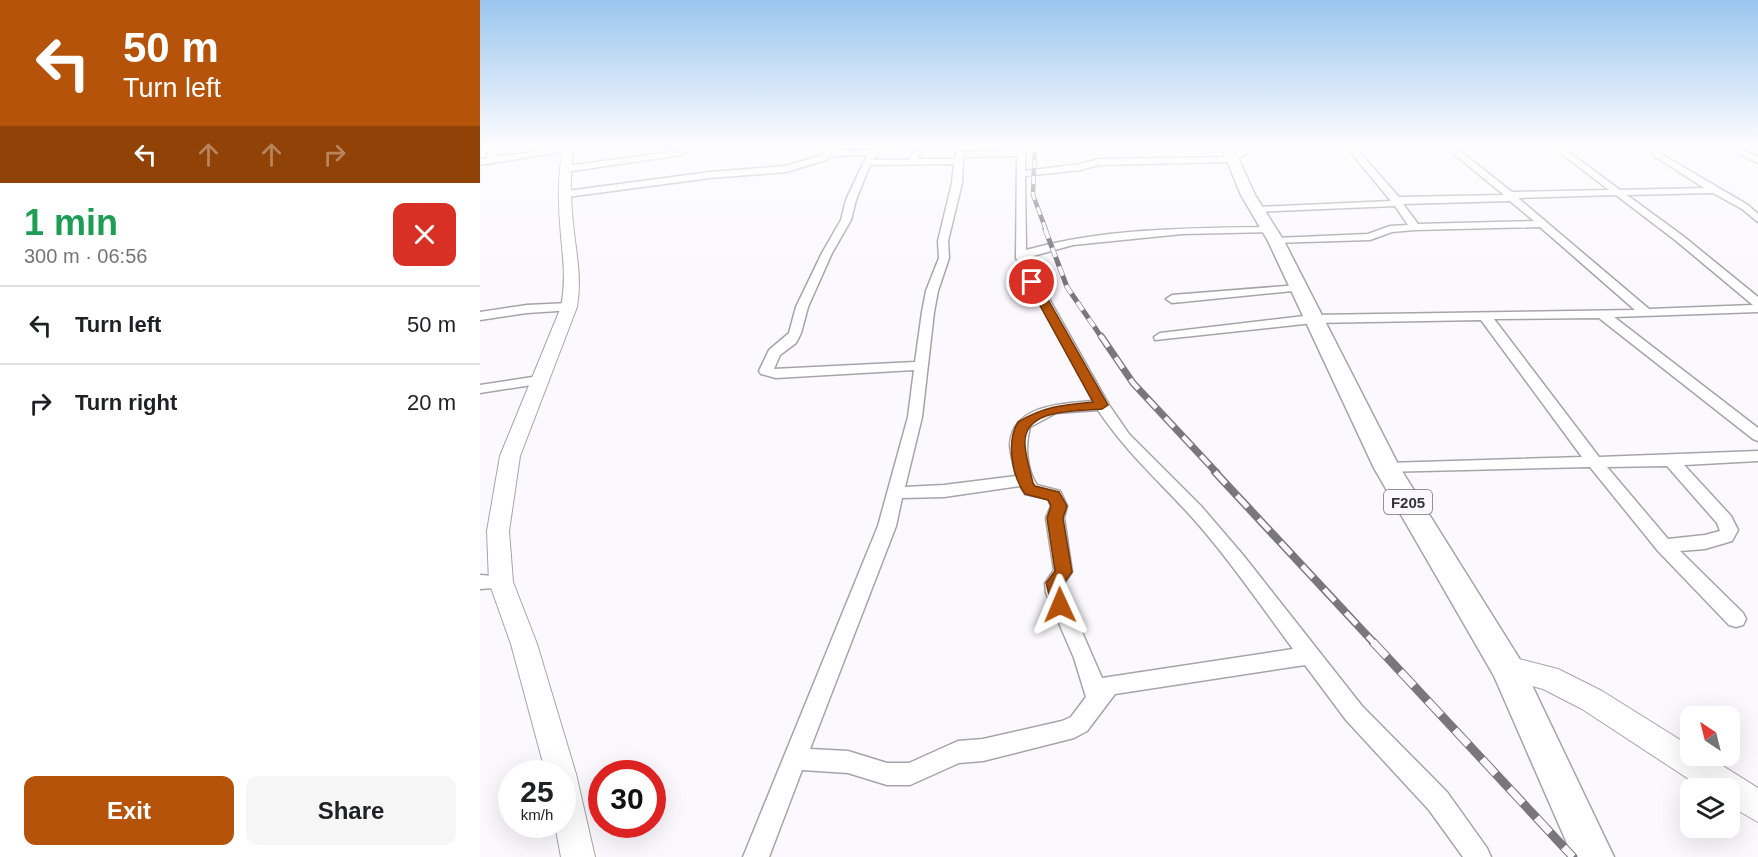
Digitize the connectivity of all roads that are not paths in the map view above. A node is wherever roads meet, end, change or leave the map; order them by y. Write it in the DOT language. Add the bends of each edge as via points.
graph roads {
  1 [pos="567,184"];
  2 [pos="642,184"];
  3 [pos="858,184"];
  4 [pos="957,184"];
  5 [pos="1022,184"];
  6 [pos="1245,184"];
  7 [pos="1382,184"];
  8 [pos="1496,184"];
  9 [pos="1605,184"];
  10 [pos="1706,184"];
  11 [pos="1717,190"];
  12 [pos="1616,192"];
  13 [pos="567,194"];
  14 [pos="1511,196"];
  15 [pos="1397,202"];
  16 [pos="1758,219"];
  17 [pos="1543,225"];
  18 [pos="1268,227"];
  19 [pos="1415,227"];
  20 [pos="1021,255"];
  21 [pos="1299,288"];
  22 [pos="1172,299"];
  23 [pos="1758,305"];
  24 [pos="569,307"];
  25 [pos="1602,314"];
  26 [pos="1646,314"];
  27 [pos="480,315"];
  28 [pos="1485,316"];
  29 [pos="1313,319"];
  30 [pos="1160,337"];
  31 [pos="922,366"];
  32 [pos="540,380"];
  33 [pos="480,389"];
  34 [pos="1102,405"];
  35 [pos="1758,436"];
  36 [pos="1758,456"];
  37 [pos="1671,461"];
  38 [pos="1592,462"];
  39 [pos="1387,468"];
  40 [pos="1025,480"];
  41 [pos="895,493"];
  42 [pos="1664,546"];
  43 [pos="480,582"];
  44 [pos="501,582"];
  45 [pos="1736,619"];
  46 [pos="1311,655"];
  47 [pos="1507,668"];
  48 [pos="1097,697"];
  49 [pos="796,759"];
  50 [pos="557,760"];
  51 [pos="1758,806"];
  52 [pos="574,838"];
  53 [pos="578,857"];
  54 [pos="756,857"];
  55 [pos="1478,857"];
  56 [pos="1594,857"];
  1 -- 13 [label="street"];
  2 -- 13 [label="street"];
  3 -- 31 [label="street" via="846,220 802,307 795,333 774,353 766,371 776,374"];
  4 -- 31 [label="street" via="943,241 944,258 932,291"];
  5 -- 20 [label="street"];
  6 -- 18 [label="main road, F205"];
  7 -- 15 [label="street"];
  8 -- 14 [label="street"];
  9 -- 12 [label="street"];
  10 -- 11 [label="street"];
  11 -- 12 [label="street"];
  11 -- 16 [label="street"];
  12 -- 14 [label="street"];
  12 -- 23 [label="street" via="1679,238"];
  13 -- 24 [label="street" via="573,283"];
  14 -- 15 [label="street"];
  14 -- 17 [label="street"];
  15 -- 18 [label="street"];
  15 -- 19 [label="street"];
  17 -- 19 [label="street"];
  17 -- 26 [label="street"];
  18 -- 19 [label="street" via="1370,237 1390,229"];
  18 -- 20 [label="street" via="1182,231 1073,243"];
  18 -- 21 [label="main road, F205"];
  20 -- 34 [label="street" via="1032,282"];
  21 -- 22 [label="street"];
  21 -- 29 [label="main road, F205"];
  23 -- 26 [label="street"];
  24 -- 27 [label="street"];
  24 -- 32 [label="street"];
  25 -- 26 [label="street"];
  25 -- 28 [label="street"];
  25 -- 35 [label="street"];
  28 -- 29 [label="street"];
  28 -- 38 [label="street"];
  29 -- 30 [label="street"];
  29 -- 39 [label="main road, F205"];
  31 -- 41 [label="street" via="915,417"];
  32 -- 33 [label="street"];
  32 -- 44 [label="street" via="510,456 503,490 498,531"];
  34 -- 40 [label="street" via="1054,409 1023,425 1018,444"];
  34 -- 46 [label="street" via="1124,437 1238,560"];
  36 -- 37 [label="street"];
  37 -- 38 [label="street"];
  37 -- 42 [label="street" via="1725,520 1729,530 1726,536 1705,542"];
  38 -- 39 [label="street"];
  38 -- 42 [label="street"];
  39 -- 47 [label="main road, F205"];
  40 -- 41 [label="street"];
  40 -- 48 [label="street" via="1030,490 1054,495 1059,506 1055,518 1063,572 1054,583 1055,592 1082,651"];
  41 -- 49 [label="street" via="887,526"];
  42 -- 45 [label="street"];
  43 -- 44 [label="street"];
  44 -- 50 [label="street" via="524,644"];
  46 -- 48 [label="street" via="1109,685"];
  46 -- 55 [label="street" via="1354,712 1438,801"];
  47 -- 51 [label="street" via="1548,678 1592,700"];
  47 -- 56 [label="main road, F205"];
  48 -- 49 [label="street" via="1079,724 1066,731 958,752 910,774 887,774 848,762"];
  49 -- 54 [label="street"];
  52 -- 53 [label="street"];
}
